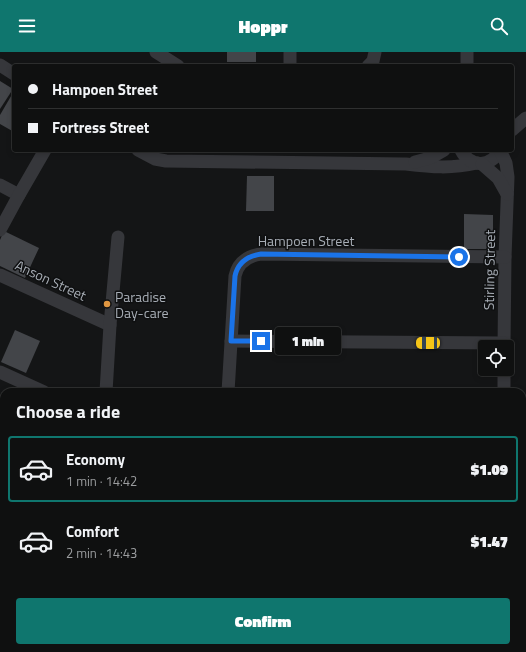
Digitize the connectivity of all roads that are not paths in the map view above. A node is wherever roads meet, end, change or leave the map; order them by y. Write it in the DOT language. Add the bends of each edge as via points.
graph roads {
  1 [pos="156,52"];
  2 [pos="290,52"];
  3 [pos="376,52"];
  4 [pos="467,52"];
  5 [pos="175,64"];
  6 [pos="290,64"];
  7 [pos="370,64"];
  8 [pos="467,64"];
  9 [pos="0,65"];
  10 [pos="12,73"];
  11 [pos="526,117"];
  12 [pos="514,120"];
  13 [pos="514,128"];
  14 [pos="44,152"];
  15 [pos="142,152"];
  16 [pos="440,152"];
  17 [pos="462,152"];
  18 [pos="499,152"];
  19 [pos="501,152"];
  20 [pos="288,156"];
  21 [pos="406,164"];
  22 [pos="479,164"];
  23 [pos="0,185"];
  24 [pos="19,194"];
  25 [pos="507,194"];
  26 [pos="0,230"];
  27 [pos="118,237"];
  28 [pos="505,257"];
  29 [pos="0,275"];
  30 [pos="110,325"];
  31 [pos="504,340"];
  32 [pos="231,341"];
  33 [pos="478,345"];
  34 [pos="0,372"];
  35 [pos="504,376"];
  36 [pos="35,388"];
  37 [pos="106,388"];
  38 [pos="228,388"];
  39 [pos="504,388"];
  1 -- 5 [label="street"];
  2 -- 6 [label="street"];
  3 -- 7 [label="street" via="374,61"];
  4 -- 8 [label="street"];
  9 -- 10 [label="street"];
  11 -- 12 [label="street"];
  11 -- 13 [label="street"];
  14 -- 24 [label="street"];
  15 -- 20 [label="street" via="166,162"];
  16 -- 21 [label="street" via="423,161"];
  17 -- 22 [label="street" via="467,159"];
  18 -- 22 [label="street" via="487,163"];
  19 -- 25 [label="street, Stirling Street" via="506,163"];
  20 -- 21 [label="street"];
  21 -- 22 [label="street" via="443,168"];
  22 -- 25 [label="street" via="498,178"];
  23 -- 24 [label="street"];
  24 -- 26 [label="street"];
  25 -- 28 [label="street, Stirling Street"];
  27 -- 30 [label="street"];
  28 -- 31 [label="street, Stirling Street"];
  28 -- 32 [label="street, Hampoen Street" via="254,255 244,260 236,270"];
  29 -- 30 [label="street, Anson Street"];
  30 -- 37 [label="street"];
  32 -- 33 [label="street"];
  32 -- 38 [label="street, Hampoen Street"];
  34 -- 36 [label="street"];
  35 -- 39 [label="street"];
}
